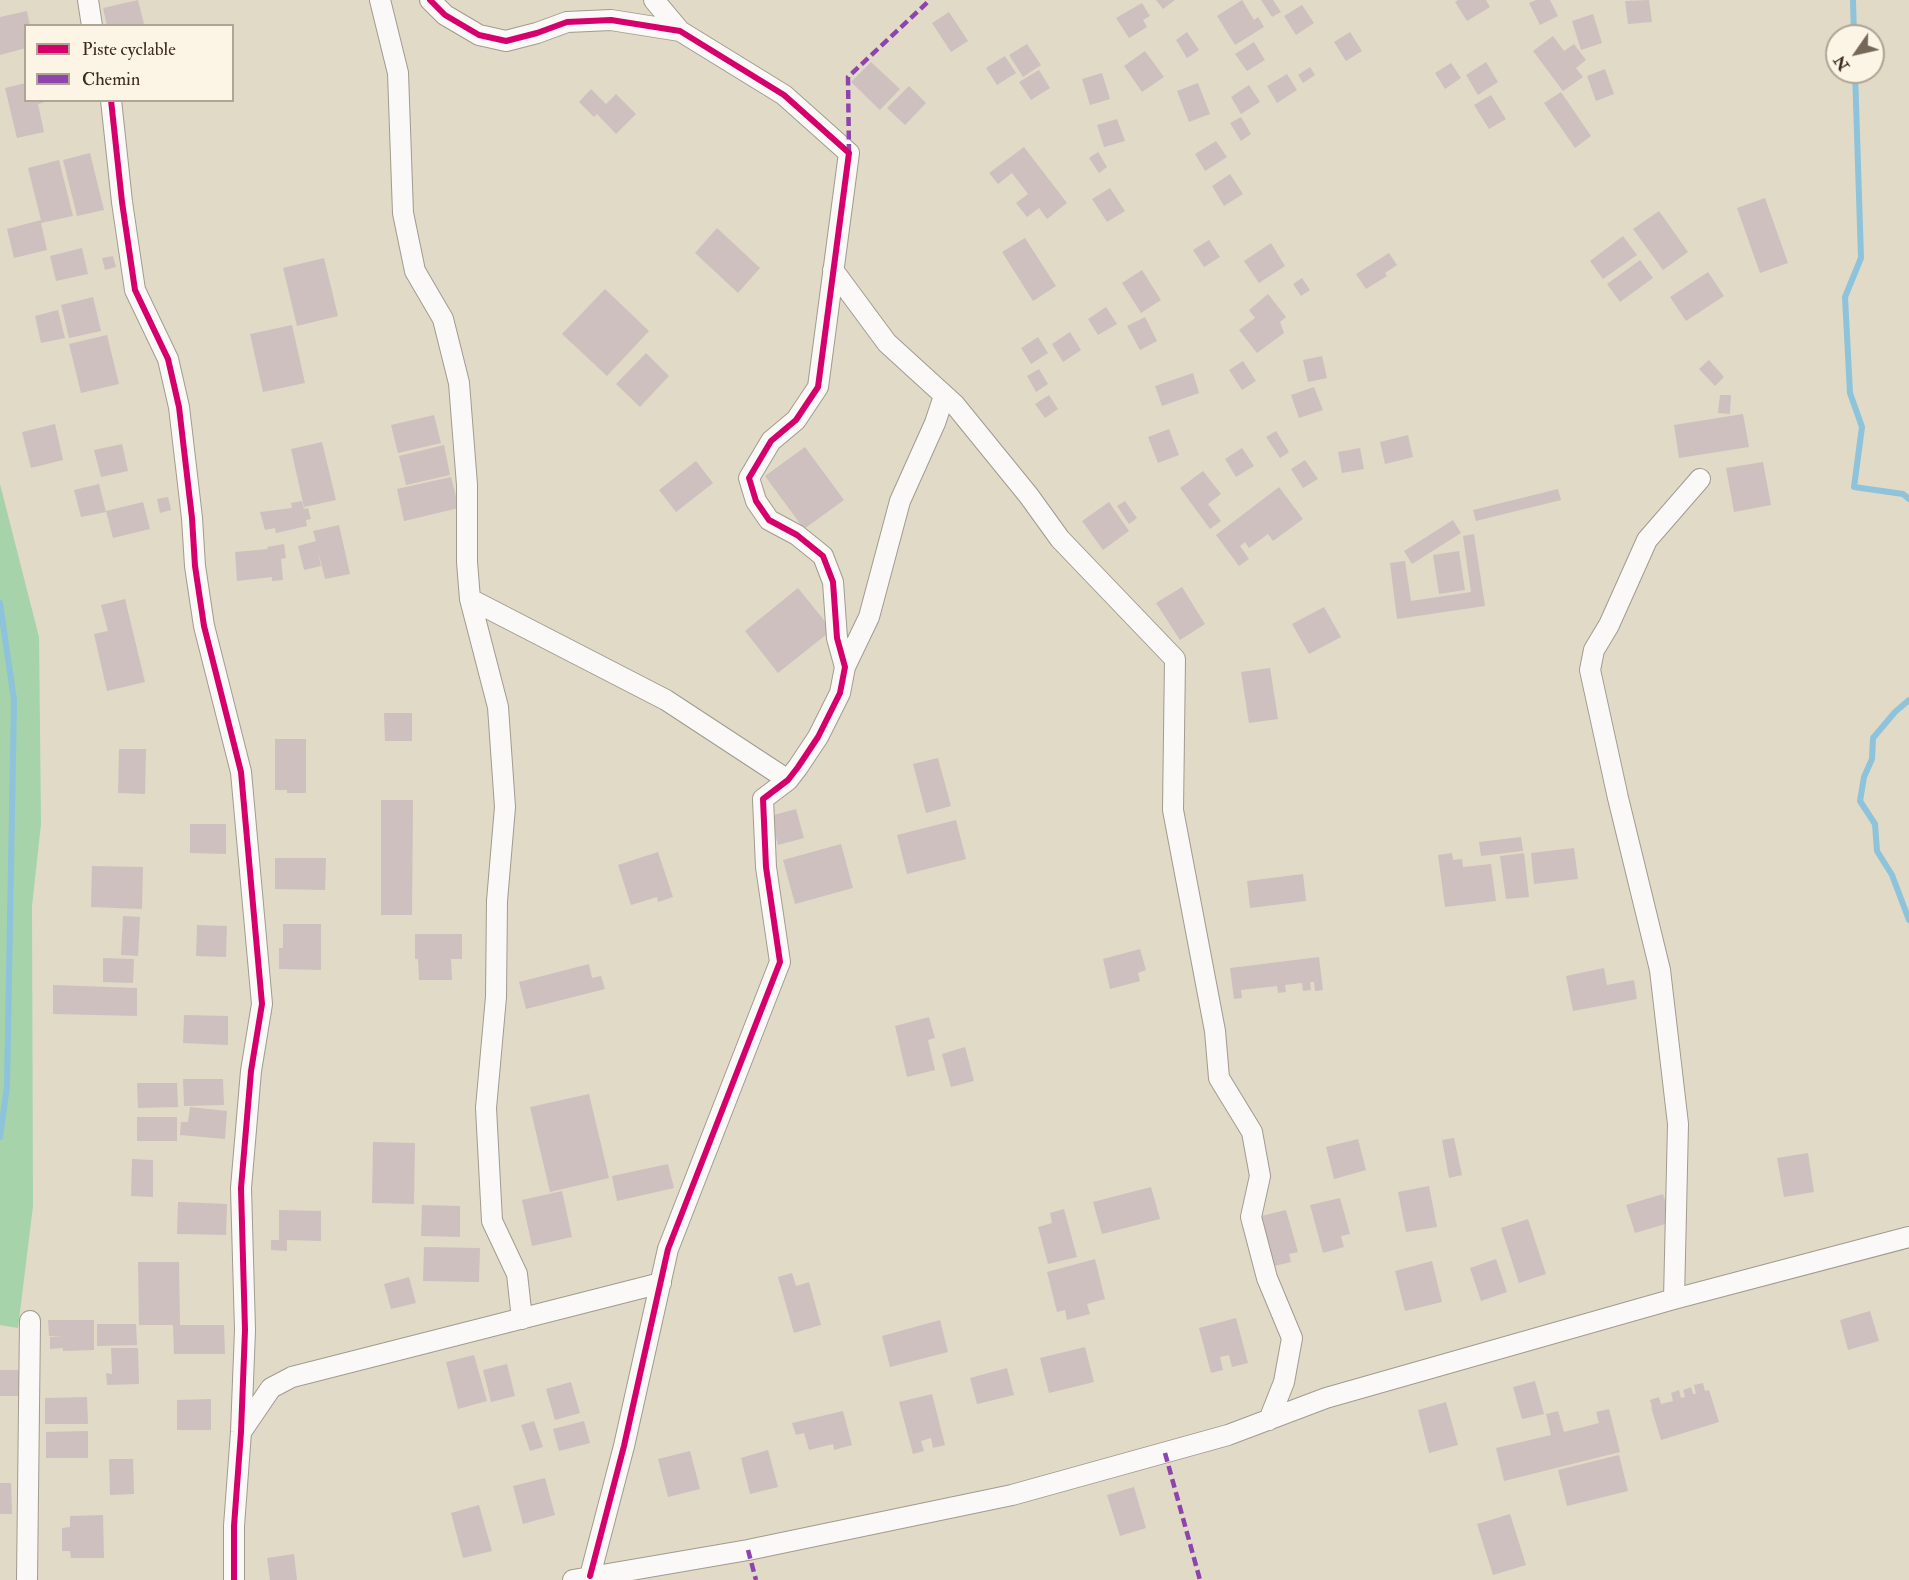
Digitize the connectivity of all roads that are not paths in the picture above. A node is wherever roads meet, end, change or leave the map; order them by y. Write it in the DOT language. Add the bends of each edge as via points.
graph roads {
  1 [pos="88,0"];
  2 [pos="380,0"];
  3 [pos="429,0"];
  4 [pos="654,0"];
  5 [pos="92,24"];
  6 [pos="680,31"];
  7 [pos="111,102"];
  8 [pos="833,270"];
  9 [pos="944,396"];
  10 [pos="1700,479"];
  11 [pos="470,599"];
  12 [pos="845,667"];
  13 [pos="788,780"];
  14 [pos="1909,1237"];
  15 [pos="661,1283"];
  16 [pos="1674,1299"];
  17 [pos="522,1319"];
  18 [pos="30,1321"];
  19 [pos="1269,1420"];
  20 [pos="241,1432"];
  21 [pos="581,1578"];
  22 [pos="27,1580"];
  23 [pos="234,1580"];
  1 -- 5 [label="street"];
  2 -- 11 [label="street" via="398,73 403,213 412,259 443,319 459,383"];
  3 -- 6 [label="street" via="445,15 479,35 506,41 567,22 611,20"];
  4 -- 6 [label="street"];
  6 -- 8 [label="street" via="784,95 849,153"];
  7 -- 20 [label="street" via="135,290 168,359 179,407 204,626 242,772 262,1004 251,1071 241,1188 245,1330"];
  8 -- 9 [label="street" via="887,343"];
  8 -- 12 [label="street" via="818,387 796,420 771,441 749,478 756,501 769,520 797,535 823,556 833,582 837,638"];
  9 -- 12 [label="street" via="900,501 869,617"];
  9 -- 19 [label="street" via="1029,496 1059,539 1175,659 1173,810 1215,1031 1219,1078 1252,1132 1260,1176 1251,1217 1267,1278 1292,1338 1284,1382"];
  10 -- 16 [label="street" via="1647,540 1594,650 1590,670 1660,970 1678,1124"];
  11 -- 13 [label="street" via="666,700"];
  11 -- 17 [label="street" via="498,707 505,807 486,1108 492,1221 517,1274"];
  12 -- 13 [label="street" via="840,693 818,737"];
  13 -- 15 [label="street" via="763,799 766,867 780,962 668,1249"];
  14 -- 16 [label="street"];
  15 -- 17 [label="street"];
  15 -- 21 [label="street" via="624,1446"];
  16 -- 19 [label="street" via="1326,1398"];
  17 -- 20 [label="street" via="292,1377 271,1388"];
  18 -- 22 [label="street"];
  19 -- 21 [label="street" via="1012,1495 748,1550"];
  20 -- 23 [label="street"];
}
